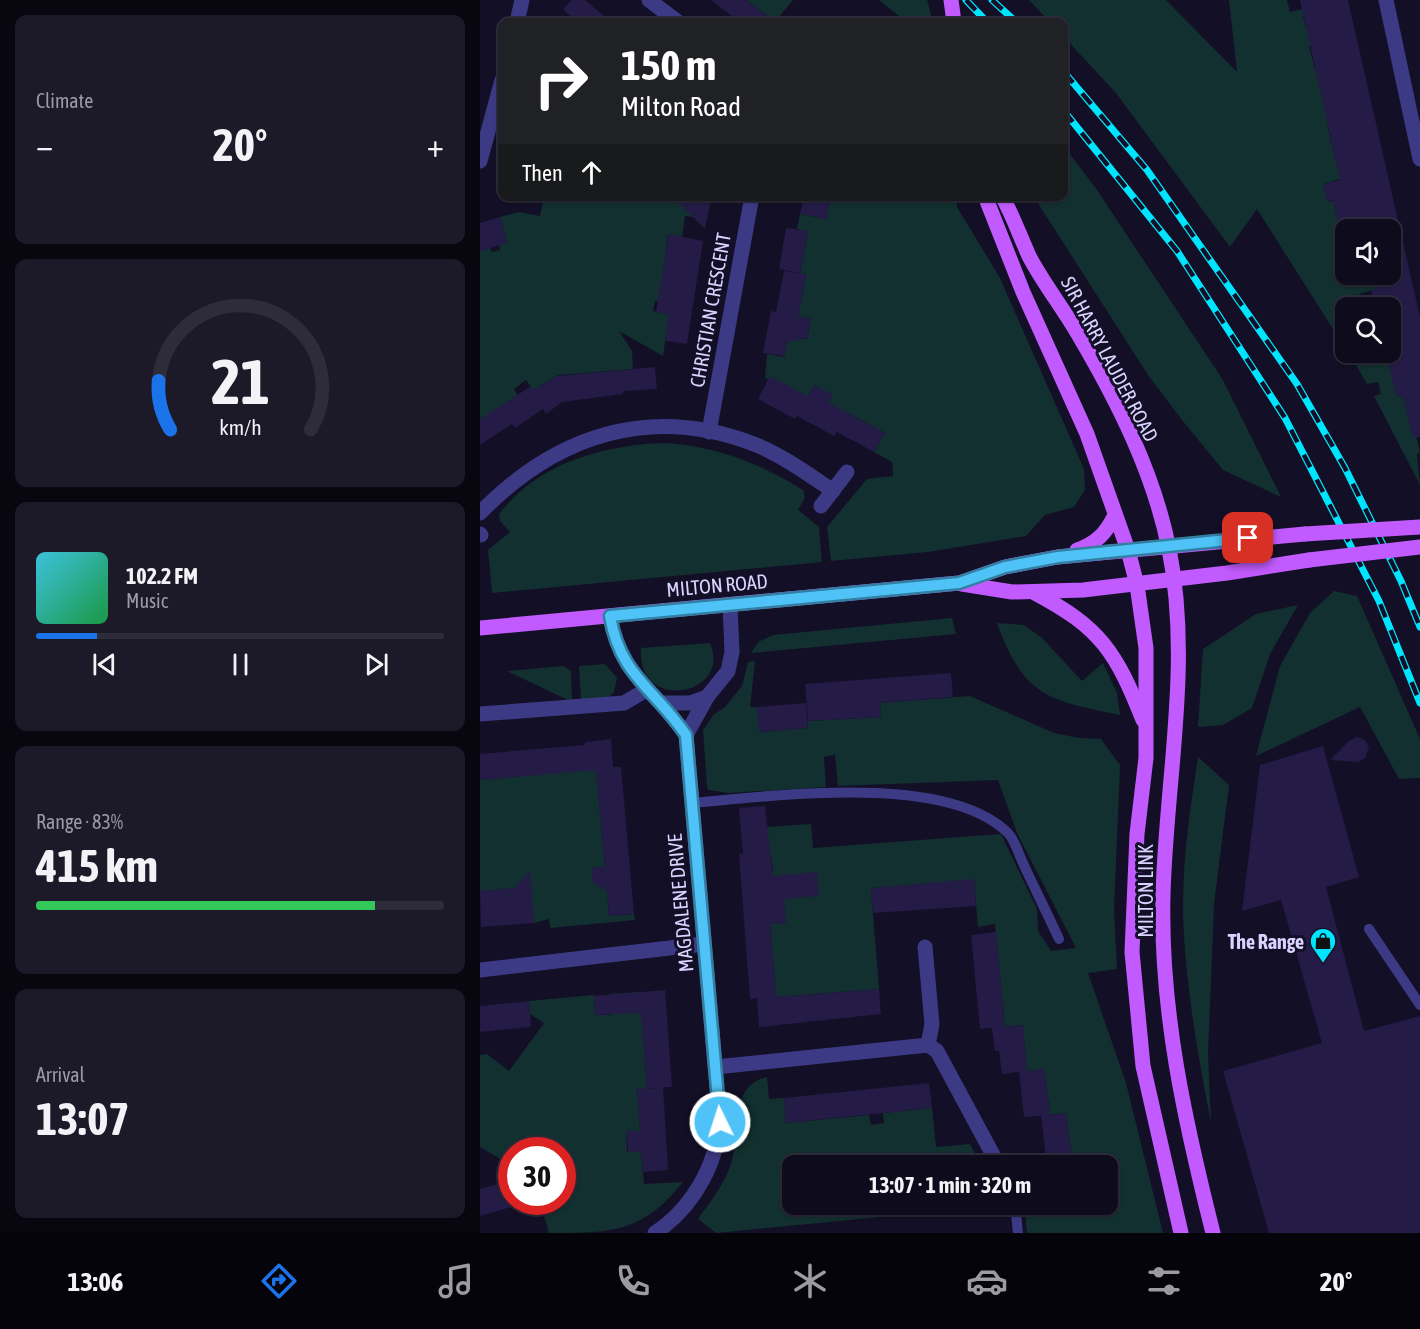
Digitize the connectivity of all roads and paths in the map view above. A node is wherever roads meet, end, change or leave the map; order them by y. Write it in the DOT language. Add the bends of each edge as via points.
graph roads {
  1 [pos="522,0"];
  2 [pos="649,0"];
  3 [pos="951,0"];
  4 [pos="1386,0"];
  5 [pos="518,18"];
  6 [pos="673,18"];
  7 [pos="953,18"];
  8 [pos="498,95"];
  9 [pos="1420,159"];
  10 [pos="480,161"];
  11 [pos="751,201"];
  12 [pos="987,201"];
  13 [pos="1004,201"];
  14 [pos="709,432"];
  15 [pos="847,472"];
  16 [pos="833,490"];
  17 [pos="821,506"];
  18 [pos="480,513"];
  19 [pos="1115,515"];
  20 [pos="1420,526"];
  21 [pos="1168,546"];
  22 [pos="1420,547"];
  23 [pos="1128,550"];
  24 [pos="1058,557"];
  25 [pos="1174,580"];
  26 [pos="959,583"];
  27 [pos="1137,585"];
  28 [pos="1035,593"];
  29 [pos="730,605"];
  30 [pos="610,616"];
  31 [pos="480,628"];
  32 [pos="646,690"];
  33 [pos="708,697"];
  34 [pos="662,703"];
  35 [pos="480,714"];
  36 [pos="1146,728"];
  37 [pos="686,735"];
  38 [pos="692,802"];
  39 [pos="1369,929"];
  40 [pos="1059,939"];
  41 [pos="705,944"];
  42 [pos="925,947"];
  43 [pos="480,970"];
  44 [pos="1420,1005"];
  45 [pos="928,1045"];
  46 [pos="716,1067"];
  47 [pos="993,1155"];
  48 [pos="1016,1215"];
  49 [pos="655,1233"];
  50 [pos="1018,1233"];
  51 [pos="1180,1233"];
  52 [pos="1213,1233"];
  1 -- 5 [label="street"];
  2 -- 6 [label="street"];
  3 -- 7 [label="main road"];
  4 -- 9 [label="street"];
  8 -- 10 [label="street"];
  11 -- 14 [label="street, CHRISTIAN CRESCENT"];
  12 -- 19 [label="main road" via="1087,434"];
  13 -- 21 [label="main road, SIR HARRY LAUDER ROAD" via="1030,257 1079,336 1131,437 1149,480"];
  14 -- 16 [label="street" via="764,449"];
  14 -- 18 [label="street" via="641,428 577,443 537,464"];
  15 -- 16 [label="street"];
  16 -- 17 [label="street"];
  19 -- 23 [label="main road"];
  19 -- 24 [label="main road" via="1107,531 1092,545"];
  20 -- 21 [label="main road, MILTON ROAD, bridge"];
  21 -- 23 [label="main road, MILTON ROAD"];
  21 -- 25 [label="main road, MILTON LINK"];
  22 -- 25 [label="main road, MILTON ROAD, bridge"];
  23 -- 24 [label="main road, MILTON ROAD"];
  23 -- 27 [label="main road, MILTON LINK"];
  24 -- 26 [label="main road, MILTON ROAD" via="1005,567"];
  25 -- 27 [label="main road, MILTON ROAD"];
  25 -- 52 [label="main road, MILTON LINK" via="1179,630 1178,705 1163,898 1166,971 1176,1069"];
  26 -- 28 [label="main road, MILTON ROAD"];
  26 -- 29 [label="main road, MILTON ROAD"];
  27 -- 28 [label="main road, MILTON ROAD"];
  27 -- 36 [label="main road, MILTON LINK" via="1146,648"];
  28 -- 36 [label="main road" via="1077,617 1104,642 1126,678"];
  29 -- 30 [label="main road, MILTON ROAD"];
  29 -- 33 [label="street" via="732,656 722,681"];
  30 -- 31 [label="main road, MILTON ROAD"];
  30 -- 32 [label="street" via="620,651"];
  32 -- 34 [label="street"];
  32 -- 35 [label="street" via="624,703"];
  33 -- 34 [label="street" via="690,703"];
  33 -- 37 [label="street"];
  34 -- 37 [label="street"];
  36 -- 51 [label="main road, MILTON LINK" via="1132,952 1143,1066"];
  37 -- 38 [label="street, MAGDALENE DRIVE"];
  38 -- 40 [label="lane" via="909,794 968,808 1009,833"];
  38 -- 41 [label="street, MAGDALENE DRIVE"];
  39 -- 44 [label="lane"];
  41 -- 43 [label="street"];
  41 -- 46 [label="street, MAGDALENE DRIVE"];
  42 -- 45 [label="street" via="932,1024"];
  45 -- 46 [label="street"];
  45 -- 47 [label="street" via="937,1051"];
  46 -- 49 [label="street, MAGDALENE DRIVE" via="720,1122 713,1155 685,1206"];
  48 -- 50 [label="lane"];
}
